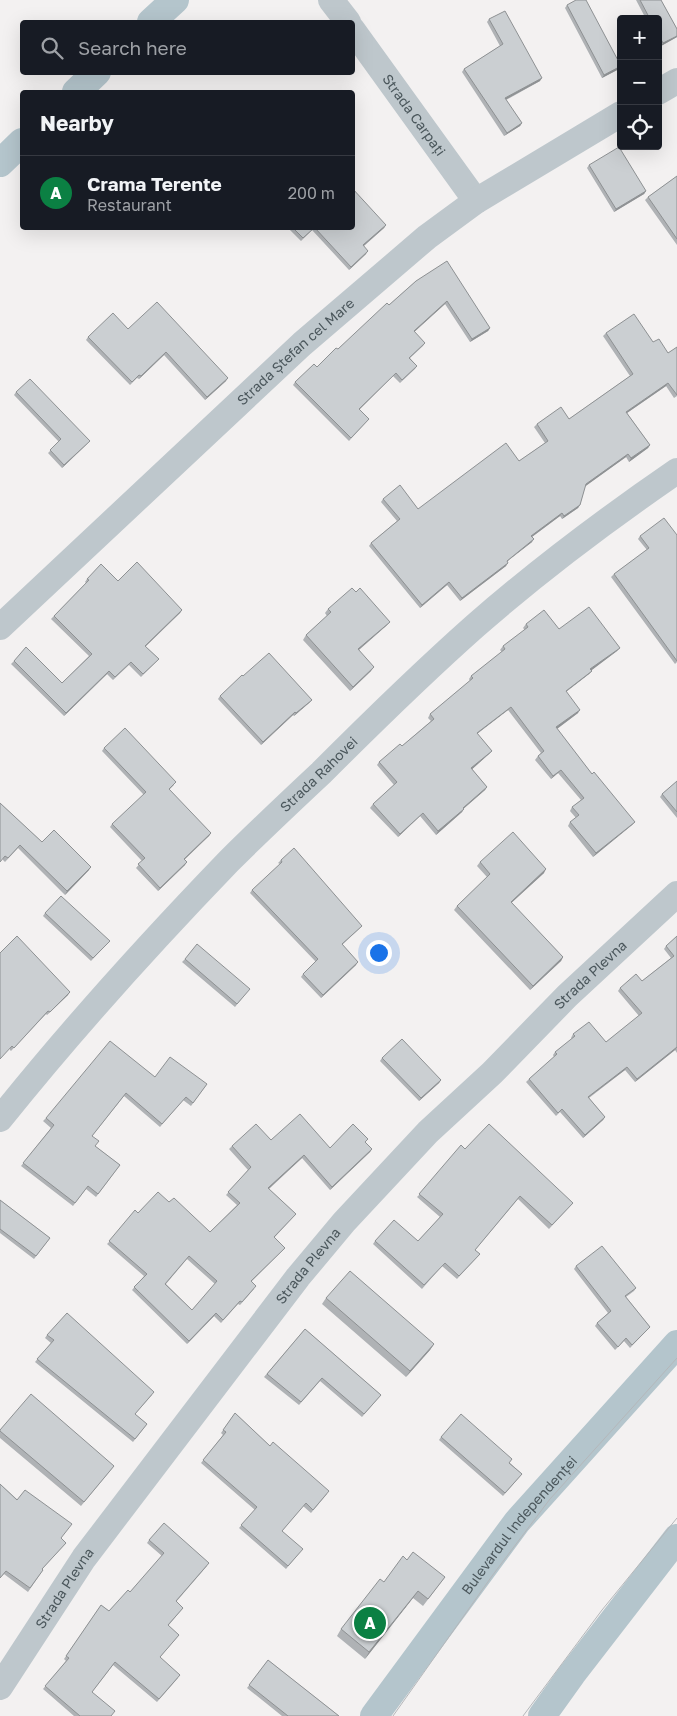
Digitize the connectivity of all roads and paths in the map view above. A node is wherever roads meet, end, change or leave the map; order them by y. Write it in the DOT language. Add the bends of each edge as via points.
graph roads {
  1 [pos="175,0"];
  2 [pos="331,0"];
  3 [pos="153,20"];
  4 [pos="346,20"];
  5 [pos="355,33"];
  6 [pos="94,75"];
  7 [pos="677,81"];
  8 [pos="78,90"];
  9 [pos="662,90"];
  10 [pos="617,116"];
  11 [pos="20,144"];
  12 [pos="0,163"];
  13 [pos="476,201"];
  14 [pos="677,471"];
  15 [pos="0,627"];
  16 [pos="677,894"];
  17 [pos="0,1119"];
  18 [pos="672,1359"];
  19 [pos="677,1538"];
  20 [pos="0,1688"];
  21 [pos="374,1716"];
  22 [pos="542,1716"];
  1 -- 3 [label="main road"];
  2 -- 4 [label="street"];
  5 -- 13 [label="street, Strada Carpați"];
  6 -- 8 [label="main road"];
  7 -- 9 [label="street"];
  10 -- 13 [label="street, Strada Ștefan cel Mare"];
  11 -- 12 [label="main road"];
  13 -- 15 [label="street, Strada Ștefan cel Mare" via="428,237 302,344"];
  14 -- 17 [label="street, Strada Rahovei" via="519,589 420,677 230,860 82,1021"];
  16 -- 20 [label="street, Strada Plevna" via="428,1132 344,1222 298,1277 84,1558"];
  18 -- 21 [label="main road, Bulevardul Independenței" via="517,1522"];
  19 -- 22 [label="main road"];
}
